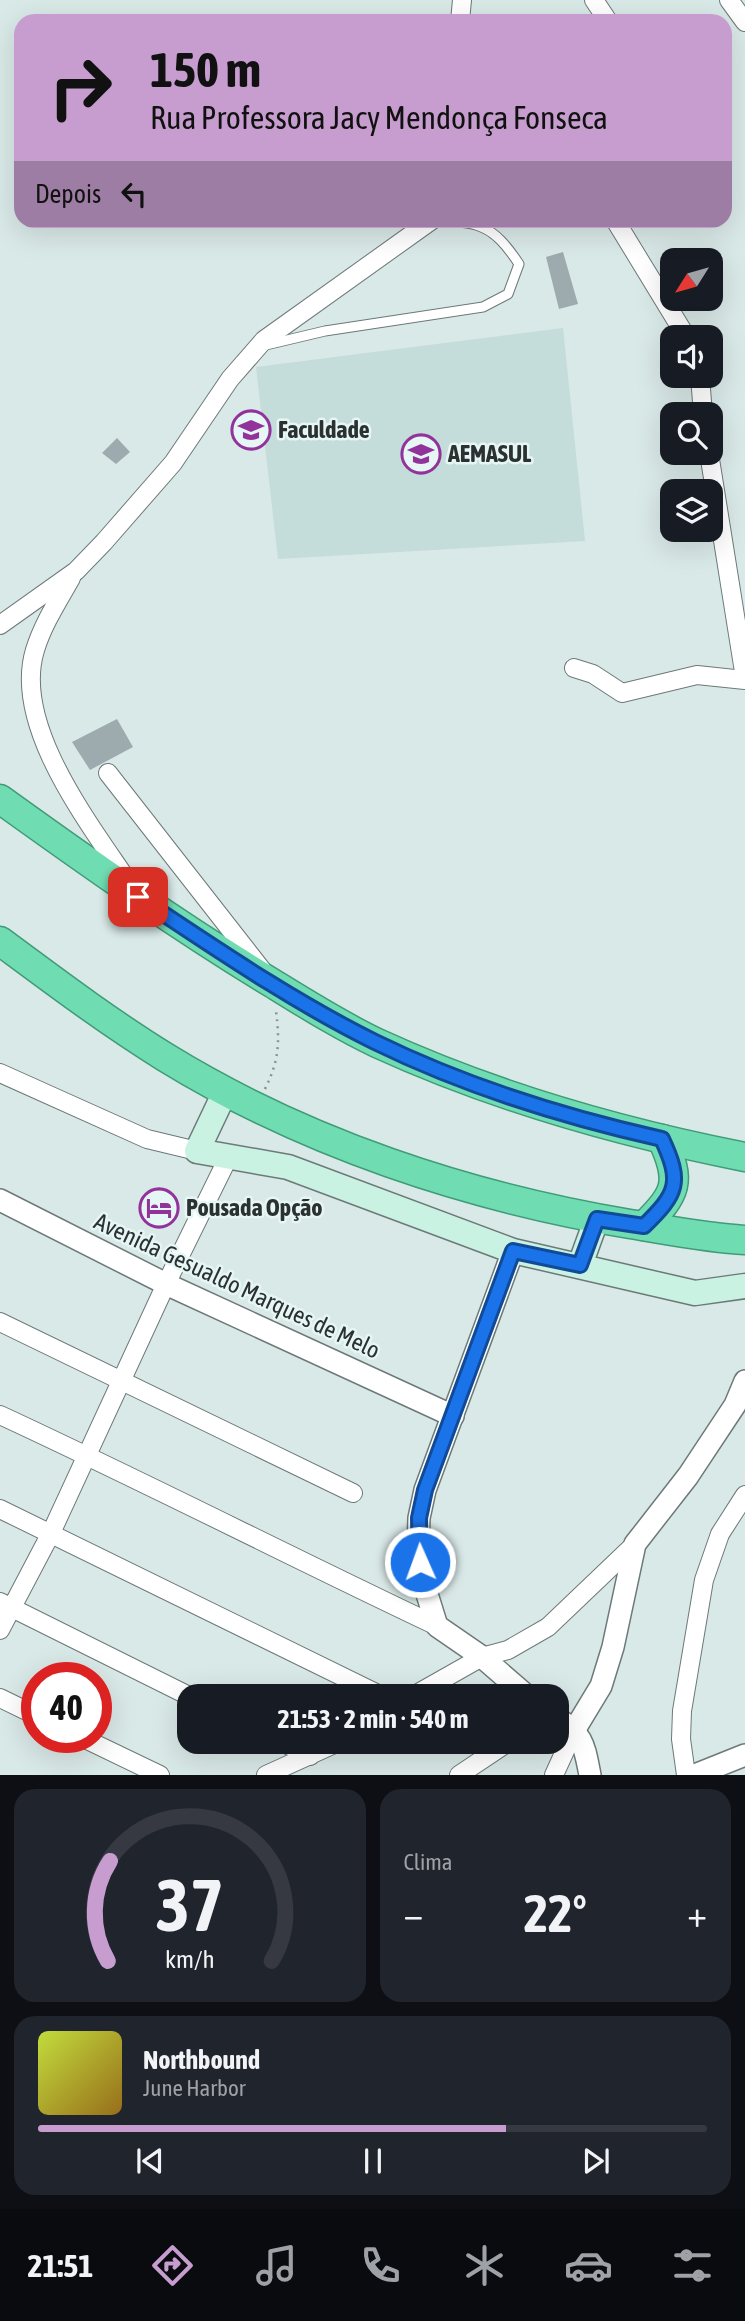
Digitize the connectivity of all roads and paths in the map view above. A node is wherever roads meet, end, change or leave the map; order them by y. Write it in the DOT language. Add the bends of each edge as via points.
graph roads {
  1 [pos="729,0"];
  2 [pos="745,22"];
  3 [pos="421,228"];
  4 [pos="483,228"];
  5 [pos="620,228"];
  6 [pos="679,325"];
  7 [pos="257,347"];
  8 [pos="711,465"];
  9 [pos="76,571"];
  10 [pos="0,625"];
  11 [pos="574,668"];
  12 [pos="745,679"];
  13 [pos="108,773"];
  14 [pos="0,799"];
  15 [pos="138,897"];
  16 [pos="0,942"];
  17 [pos="273,984"];
  18 [pos="0,1073"];
  19 [pos="226,1090"];
  20 [pos="257,1106"];
  21 [pos="662,1139"];
  22 [pos="197,1152"];
  23 [pos="229,1156"];
  24 [pos="745,1157"];
  25 [pos="0,1200"];
  26 [pos="597,1219"];
  27 [pos="644,1226"];
  28 [pos="745,1240"];
  29 [pos="513,1251"];
  30 [pos="580,1265"];
  31 [pos="166,1284"];
  32 [pos="745,1286"];
  33 [pos="0,1322"];
  34 [pos="121,1380"];
  35 [pos="745,1381"];
  36 [pos="0,1415"];
  37 [pos="453,1416"];
  38 [pos="86,1453"];
  39 [pos="354,1493"];
  40 [pos="745,1496"];
  41 [pos="0,1509"];
  42 [pos="51,1533"];
  43 [pos="635,1544"];
  44 [pos="6,1604"];
  45 [pos="437,1626"];
  46 [pos="0,1630"];
  47 [pos="482,1657"];
  48 [pos="358,1684"];
  49 [pos="434,1684"];
  50 [pos="513,1684"];
  51 [pos="177,1690"];
  52 [pos="0,1698"];
  53 [pos="21,1708"];
  54 [pos="569,1725"];
  55 [pos="575,1729"];
  56 [pos="112,1752"];
  57 [pos="306,1754"];
  58 [pos="314,1754"];
  59 [pos="490,1754"];
  60 [pos="745,1755"];
  61 [pos="310,1756"];
  62 [pos="160,1775"];
  63 [pos="266,1775"];
  64 [pos="459,1775"];
  65 [pos="554,1775"];
  66 [pos="590,1775"];
  67 [pos="686,1775"];
  68 [pos="695,1775"];
  1 -- 2 [label="street"];
  3 -- 7 [label="street"];
  4 -- 7 [label="lane" via="502,238 519,264 508,294 483,307 325,331"];
  5 -- 6 [label="street"];
  7 -- 9 [label="street" via="173,463"];
  8 -- 12 [label="street"];
  9 -- 10 [label="street"];
  9 -- 15 [label="street" via="44,625 34,652 32,697 45,744"];
  11 -- 12 [label="street" via="622,693 697,675"];
  13 -- 17 [label="street"];
  14 -- 15 [label="highway"];
  15 -- 17 [label="highway"];
  16 -- 19 [label="highway" via="96,1012"];
  17 -- 20 [label="path" via="279,1031 277,1065"];
  17 -- 21 [label="highway" via="375,1042 454,1076 541,1107"];
  18 -- 22 [label="street" via="147,1139"];
  19 -- 20 [label="highway"];
  19 -- 22 [label="main road"];
  20 -- 26 [label="highway" via="336,1143 431,1176"];
  21 -- 24 [label="highway"];
  21 -- 27 [label="highway" via="673,1162 675,1186"];
  22 -- 23 [label="main road"];
  23 -- 29 [label="main road" via="288,1167"];
  23 -- 31 [label="street"];
  25 -- 31 [label="street, Avenida Gesualdo Marques de Melo"];
  26 -- 27 [label="highway"];
  26 -- 30 [label="main road"];
  27 -- 28 [label="highway"];
  29 -- 30 [label="main road"];
  29 -- 37 [label="street"];
  30 -- 32 [label="main road" via="695,1293"];
  31 -- 34 [label="street"];
  31 -- 37 [label="street, Avenida Gesualdo Marques de Melo"];
  33 -- 34 [label="street"];
  34 -- 38 [label="street"];
  34 -- 39 [label="street"];
  35 -- 43 [label="street" via="735,1405 688,1476"];
  36 -- 38 [label="street"];
  37 -- 45 [label="street" via="419,1518 422,1578"];
  38 -- 42 [label="street"];
  38 -- 45 [label="street" via="238,1532"];
  40 -- 67 [label="street" via="720,1534 704,1580 682,1711"];
  41 -- 42 [label="street"];
  42 -- 44 [label="street"];
  42 -- 48 [label="street"];
  43 -- 47 [label="street" via="548,1628 508,1650"];
  43 -- 55 [label="street" via="614,1647 601,1686"];
  44 -- 46 [label="street"];
  44 -- 51 [label="street"];
  45 -- 47 [label="street"];
  47 -- 49 [label="street"];
  47 -- 50 [label="street"];
  52 -- 53 [label="street"];
  54 -- 55 [label="street"];
  55 -- 65 [label="street"];
  55 -- 66 [label="street" via="583,1742"];
  56 -- 62 [label="street"];
  57 -- 61 [label="street"];
  58 -- 61 [label="street"];
  59 -- 64 [label="street"];
  60 -- 68 [label="street"];
  61 -- 63 [label="street"];
}
